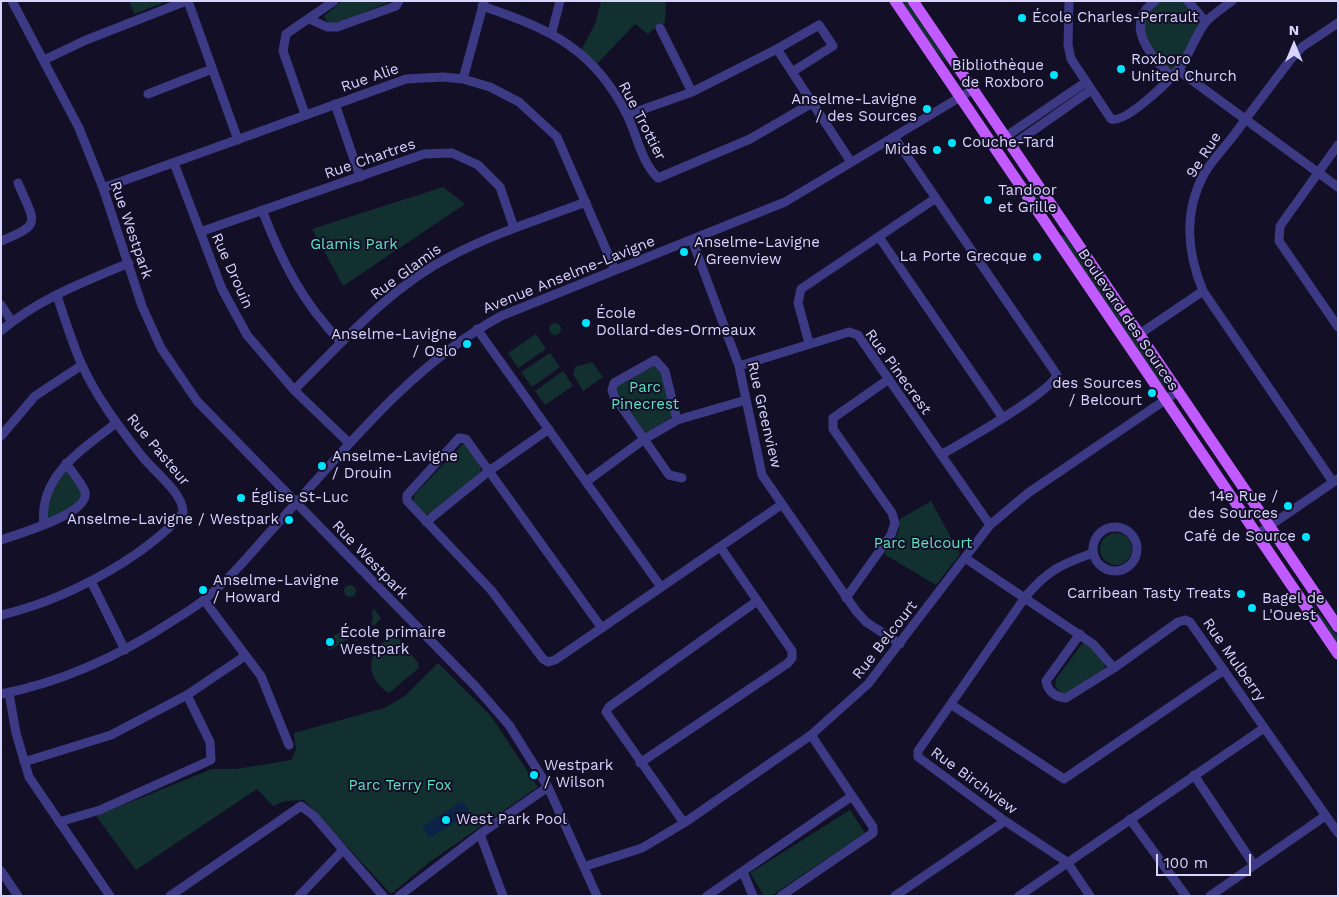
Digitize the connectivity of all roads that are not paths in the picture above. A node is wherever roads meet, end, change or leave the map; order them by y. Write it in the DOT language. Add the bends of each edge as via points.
graph roads {
  1 [pos="12,1"];
  2 [pos="187,1"];
  3 [pos="334,1"];
  4 [pos="399,1"];
  5 [pos="560,1"];
  6 [pos="895,1"];
  7 [pos="913,1"];
  8 [pos="1068,1"];
  9 [pos="1155,1"];
  10 [pos="1188,1"];
  11 [pos="1232,1"];
  12 [pos="483,4"];
  13 [pos="309,19"];
  14 [pos="1206,22"];
  15 [pos="1338,23"];
  16 [pos="660,28"];
  17 [pos="552,32"];
  18 [pos="777,49"];
  19 [pos="44,60"];
  20 [pos="212,70"];
  21 [pos="792,72"];
  22 [pos="1175,74"];
  23 [pos="463,79"];
  24 [pos="1088,86"];
  25 [pos="972,90"];
  26 [pos="692,92"];
  27 [pos="148,94"];
  28 [pos="960,98"];
  29 [pos="335,104"];
  30 [pos="812,104"];
  31 [pos="305,114"];
  32 [pos="627,116"];
  33 [pos="1244,121"];
  34 [pos="894,137"];
  35 [pos="238,140"];
  36 [pos="1008,141"];
  37 [pos="1338,145"];
  38 [pos="851,162"];
  39 [pos="174,163"];
  40 [pos="1317,172"];
  41 [pos="360,176"];
  42 [pos="18,183"];
  43 [pos="1338,187"];
  44 [pos="103,188"];
  45 [pos="936,198"];
  46 [pos="586,202"];
  47 [pos="1034,209"];
  48 [pos="262,210"];
  49 [pos="514,228"];
  50 [pos="1067,230"];
  51 [pos="200,232"];
  52 [pos="879,237"];
  53 [pos="692,240"];
  54 [pos="1,241"];
  55 [pos="129,263"];
  56 [pos="615,270"];
  57 [pos="1203,291"];
  58 [pos="57,296"];
  59 [pos="1,305"];
  60 [pos="12,322"];
  61 [pos="1338,327"];
  62 [pos="477,329"];
  63 [pos="1,331"];
  64 [pos="1138,335"];
  65 [pos="341,342"];
  66 [pos="809,343"];
  67 [pos="82,365"];
  68 [pos="739,366"];
  69 [pos="888,379"];
  70 [pos="294,390"];
  71 [pos="1176,392"];
  72 [pos="746,400"];
  73 [pos="1164,400"];
  74 [pos="1003,418"];
  75 [pos="677,420"];
  76 [pos="116,423"];
  77 [pos="549,429"];
  78 [pos="1,436"];
  79 [pos="643,440"];
  80 [pos="348,442"];
  81 [pos="941,455"];
  82 [pos="66,463"];
  83 [pos="489,472"];
  84 [pos="682,478"];
  85 [pos="587,481"];
  86 [pos="1336,481"];
  87 [pos="296,504"];
  88 [pos="781,505"];
  89 [pos="426,522"];
  90 [pos="44,525"];
  91 [pos="990,525"];
  92 [pos="1268,526"];
  93 [pos="1256,535"];
  94 [pos="1,540"];
  95 [pos="721,548"];
  96 [pos="1093,552"];
  97 [pos="965,558"];
  98 [pos="92,581"];
  99 [pos="660,587"];
  100 [pos="1026,596"];
  101 [pos="846,598"];
  102 [pos="204,600"];
  103 [pos="758,601"];
  104 [pos="1,615"];
  105 [pos="601,627"];
  106 [pos="1338,627"];
  107 [pos="1080,634"];
  108 [pos="900,644"];
  109 [pos="126,650"];
  110 [pos="1338,654"];
  111 [pos="245,656"];
  112 [pos="1114,668"];
  113 [pos="1224,670"];
  114 [pos="5,694"];
  115 [pos="187,695"];
  116 [pos="952,705"];
  117 [pos="1264,728"];
  118 [pos="811,735"];
  119 [pos="289,746"];
  120 [pos="24,762"];
  121 [pos="640,763"];
  122 [pos="1194,775"];
  123 [pos="548,787"];
  124 [pos="852,796"];
  125 [pos="1326,816"];
  126 [pos="1130,819"];
  127 [pos="1005,821"];
  128 [pos="59,822"];
  129 [pos="684,824"];
  130 [pos="1338,833"];
  131 [pos="480,834"];
  132 [pos="343,850"];
  133 [pos="1067,862"];
  134 [pos="1254,865"];
  135 [pos="586,866"];
  136 [pos="1,871"];
  137 [pos="743,872"];
  138 [pos="18,896"];
  139 [pos="110,896"];
  140 [pos="170,896"];
  141 [pos="299,896"];
  142 [pos="383,896"];
  143 [pos="399,896"];
  144 [pos="503,896"];
  145 [pos="597,896"];
  146 [pos="707,896"];
  147 [pos="753,896"];
  148 [pos="781,896"];
  149 [pos="895,896"];
  150 [pos="1019,896"];
  151 [pos="1090,896"];
  152 [pos="1186,896"];
  153 [pos="1210,896"];
  1 -- 19 [label="street, Rue Westpark"];
  2 -- 19 [label="street"];
  2 -- 20 [label="street"];
  3 -- 13 [label="street"];
  4 -- 13 [label="street" via="396,6 337,27 327,27"];
  5 -- 17 [label="street"];
  6 -- 28 [label="main road, Boulevard des Sources"];
  7 -- 25 [label="main road, Boulevard des Sources"];
  8 -- 24 [label="street" via="1071,59"];
  9 -- 22 [label="street" via="1143,12 1138,26 1161,66"];
  10 -- 14 [label="street"];
  11 -- 14 [label="street"];
  12 -- 17 [label="street, Rue Trottier"];
  12 -- 23 [label="street"];
  13 -- 31 [label="street" via="286,34 283,42 283,51"];
  14 -- 22 [label="street"];
  15 -- 33 [label="street, 9e Rue" via="1302,47"];
  16 -- 26 [label="street"];
  17 -- 32 [label="street, Rue Trottier" via="574,48 605,80"];
  18 -- 21 [label="street"];
  18 -- 21 [label="street" via="819,24 833,46"];
  18 -- 26 [label="street"];
  19 -- 44 [label="street, Rue Westpark" via="81,133"];
  20 -- 27 [label="street"];
  20 -- 35 [label="street"];
  21 -- 30 [label="street"];
  22 -- 24 [label="street" via="1120,120 1111,119"];
  22 -- 33 [label="street"];
  23 -- 29 [label="street, Rue Alie" via="406,79"];
  23 -- 46 [label="street, Rue Alie" via="490,87 519,102 557,137"];
  24 -- 36 [label="street"];
  25 -- 28 [label="street, Avenue Anselme-Lavigne"];
  25 -- 36 [label="main road, Boulevard des Sources"];
  26 -- 32 [label="street"];
  28 -- 34 [label="street, Avenue Anselme-Lavigne"];
  28 -- 47 [label="main road, Boulevard des Sources"];
  29 -- 31 [label="street, Rue Alie"];
  29 -- 41 [label="street"];
  30 -- 32 [label="street, Rue Trottier" via="750,139 658,178 651,171"];
  30 -- 38 [label="street"];
  31 -- 35 [label="street, Rue Alie"];
  33 -- 40 [label="street"];
  33 -- 57 [label="street, 9e Rue" via="1204,174 1194,197 1189,244"];
  34 -- 38 [label="street, Avenue Anselme-Lavigne"];
  34 -- 45 [label="street"];
  35 -- 39 [label="street, Rue Alie"];
  36 -- 50 [label="main road, Boulevard des Sources"];
  37 -- 40 [label="street"];
  38 -- 53 [label="street, Avenue Anselme-Lavigne" via="785,202"];
  39 -- 44 [label="street, Rue Alie"];
  39 -- 51 [label="street, Rue Drouin"];
  40 -- 43 [label="street"];
  40 -- 61 [label="street" via="1280,226 1279,241"];
  41 -- 48 [label="street, Rue Chartres"];
  41 -- 49 [label="street, Rue Chartres" via="424,154 452,153 478,165 500,187"];
  42 -- 54 [label="street" via="32,218 31,225 26,231"];
  44 -- 55 [label="street, Rue Westpark"];
  45 -- 52 [label="street"];
  45 -- 74 [label="street" via="1057,376"];
  46 -- 49 [label="street, Rue Glamis"];
  46 -- 56 [label="street, Rue Alie"];
  47 -- 50 [label="main road" via="1048,216 1059,230"];
  47 -- 73 [label="main road, Boulevard des Sources"];
  48 -- 51 [label="street, Rue Chartres"];
  48 -- 65 [label="street" via="295,284 312,311"];
  49 -- 65 [label="street, Rue Glamis" via="448,257 421,274"];
  50 -- 64 [label="main road, Boulevard des Sources"];
  51 -- 70 [label="street, Rue Drouin" via="222,289 247,335"];
  52 -- 66 [label="street" via="801,289 798,303"];
  52 -- 74 [label="street"];
  53 -- 56 [label="street, Avenue Anselme-Lavigne"];
  53 -- 68 [label="street, Rue Greenview"];
  55 -- 58 [label="street"];
  55 -- 87 [label="street, Rue Westpark" via="146,315 176,371 197,401"];
  56 -- 62 [label="street, Avenue Anselme-Lavigne" via="501,316"];
  57 -- 64 [label="street"];
  57 -- 86 [label="street, 9e Rue"];
  58 -- 60 [label="street"];
  58 -- 67 [label="street, Rue Pasteur"];
  59 -- 60 [label="street"];
  60 -- 63 [label="street"];
  62 -- 77 [label="street"];
  62 -- 80 [label="street, Avenue Anselme-Lavigne" via="414,378"];
  64 -- 71 [label="main road, Boulevard des Sources"];
  65 -- 70 [label="street, Rue Glamis"];
  66 -- 68 [label="street, Rue Pinecrest"];
  66 -- 69 [label="street, Rue Pinecrest" via="849,332 858,335"];
  67 -- 76 [label="street, Rue Pasteur"];
  67 -- 78 [label="street" via="35,396"];
  68 -- 72 [label="street, Rue Greenview"];
  69 -- 81 [label="street, Rue Pinecrest"];
  69 -- 101 [label="street" via="833,418 833,429 892,513 895,523 891,534"];
  70 -- 80 [label="street, Rue Drouin"];
  71 -- 73 [label="street, Rue Belcourt"];
  71 -- 92 [label="main road, Boulevard des Sources"];
  72 -- 75 [label="street"];
  72 -- 88 [label="street, Rue Greenview" via="762,475"];
  73 -- 91 [label="street, Rue Belcourt" via="1028,493"];
  73 -- 93 [label="main road, Boulevard des Sources"];
  74 -- 81 [label="street"];
  75 -- 79 [label="street"];
  75 -- 79 [label="street" via="664,371 659,363 651,360 614,383 612,390"];
  76 -- 82 [label="street"];
  76 -- 98 [label="street, Rue Pasteur" via="181,499 183,513 138,551"];
  77 -- 83 [label="street"];
  77 -- 85 [label="street"];
  79 -- 84 [label="street" via="669,475"];
  79 -- 85 [label="street"];
  80 -- 87 [label="street, Avenue Anselme-Lavigne"];
  81 -- 91 [label="street, Rue Pinecrest"];
  82 -- 90 [label="street" via="48,488 42,512"];
  82 -- 90 [label="street" via="85,491 85,499 78,508"];
  83 -- 89 [label="street"];
  83 -- 89 [label="street" via="466,439 459,438 408,495 410,506"];
  83 -- 105 [label="street"];
  85 -- 99 [label="street"];
  86 -- 92 [label="street"];
  87 -- 102 [label="street, Avenue Anselme-Lavigne"];
  87 -- 123 [label="street, Rue Westpark" via="490,702"];
  88 -- 95 [label="street"];
  88 -- 101 [label="street, Rue Greenview"];
  89 -- 105 [label="street" via="491,590 543,659 548,662 555,660"];
  90 -- 94 [label="street"];
  91 -- 97 [label="street, Rue Belcourt"];
  92 -- 93 [label="street"];
  92 -- 106 [label="main road, Boulevard des Sources"];
  93 -- 110 [label="main road, Boulevard des Sources"];
  95 -- 99 [label="street"];
  95 -- 103 [label="street"];
  96 -- 96 [label="street" via="1100,533 1113,527 1127,530 1138,547 1134,562 1122,571 1107,570 1095,560"];
  96 -- 100 [label="street, Rue Birchview" via="1042,578"];
  97 -- 100 [label="street"];
  97 -- 108 [label="street, Rue Belcourt"];
  98 -- 104 [label="street, Rue Pasteur"];
  98 -- 109 [label="street"];
  99 -- 105 [label="street"];
  100 -- 107 [label="street"];
  100 -- 116 [label="street, Rue Birchview"];
  101 -- 108 [label="street, Rue Greenview" via="866,622"];
  102 -- 109 [label="street, Avenue Anselme-Lavigne"];
  102 -- 111 [label="street"];
  103 -- 121 [label="street" via="609,706 608,718"];
  103 -- 121 [label="street" via="792,651 792,658"];
  107 -- 112 [label="street" via="1094,644"];
  107 -- 112 [label="street, Rue Mulberry" via="1046,681 1052,694 1066,698"];
  108 -- 118 [label="street, Rue Belcourt" via="868,684"];
  109 -- 114 [label="street, Avenue Anselme-Lavigne" via="72,674"];
  111 -- 115 [label="street"];
  111 -- 119 [label="street" via="261,676"];
  112 -- 113 [label="street, Rue Mulberry" via="1185,620 1190,622"];
  113 -- 116 [label="street" via="1064,779"];
  113 -- 117 [label="street, Rue Mulberry"];
  114 -- 120 [label="street"];
  115 -- 120 [label="street" via="111,735"];
  115 -- 128 [label="street" via="210,742 211,760 100,810"];
  116 -- 127 [label="street, Rue Birchview" via="918,751 918,757"];
  117 -- 122 [label="street"];
  117 -- 125 [label="street, Rue Mulberry"];
  118 -- 124 [label="street"];
  118 -- 129 [label="street, Rue Belcourt"];
  120 -- 128 [label="street" via="29,778"];
  121 -- 129 [label="street"];
  122 -- 126 [label="street"];
  122 -- 134 [label="street"];
  123 -- 131 [label="street"];
  123 -- 135 [label="street, Rue Westpark"];
  124 -- 137 [label="street"];
  124 -- 148 [label="street" via="873,827 873,833"];
  125 -- 130 [label="street, Rue Mulberry"];
  125 -- 134 [label="street"];
  126 -- 133 [label="street"];
  126 -- 152 [label="street"];
  127 -- 133 [label="street, Rue Birchview"];
  127 -- 149 [label="street"];
  128 -- 139 [label="street"];
  129 -- 135 [label="street, Rue Belcourt" via="642,848"];
  131 -- 143 [label="street"];
  131 -- 144 [label="street"];
  132 -- 140 [label="street" via="301,806"];
  132 -- 141 [label="street"];
  132 -- 142 [label="street"];
  133 -- 150 [label="street"];
  133 -- 151 [label="street, Rue Birchview"];
  134 -- 153 [label="street"];
  135 -- 145 [label="street, Rue Westpark"];
  136 -- 138 [label="street"];
  137 -- 146 [label="street"];
  137 -- 147 [label="street"];
}
